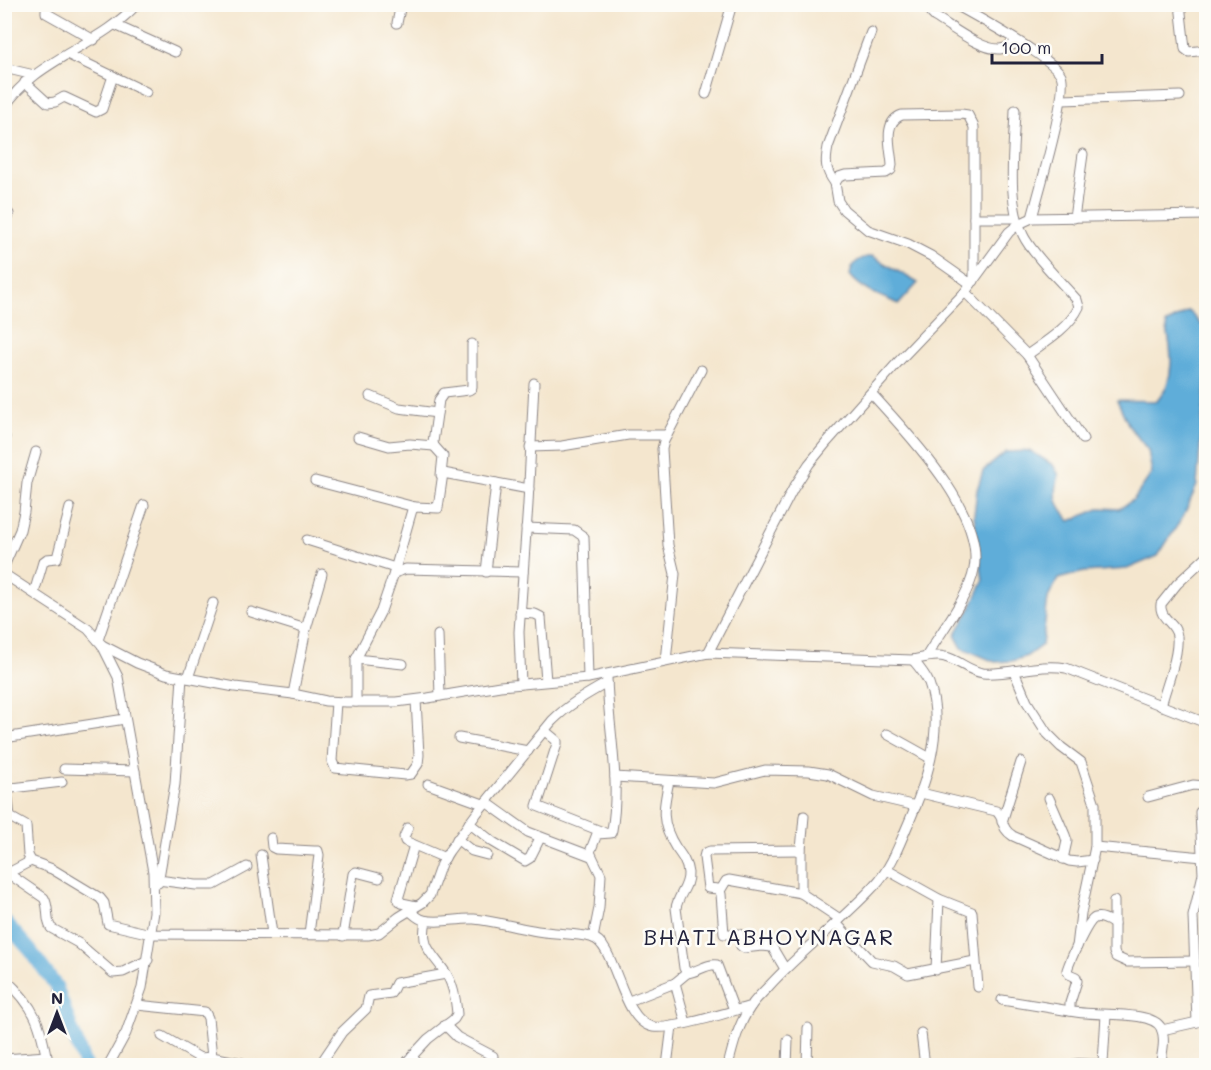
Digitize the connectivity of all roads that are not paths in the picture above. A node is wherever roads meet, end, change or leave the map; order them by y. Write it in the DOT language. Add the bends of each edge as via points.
graph roads {
  1 [pos="50,4"];
  2 [pos="137,4"];
  3 [pos="401,4"];
  4 [pos="732,4"];
  5 [pos="931,4"];
  6 [pos="954,4"];
  7 [pos="1180,4"];
  8 [pos="397,23"];
  9 [pos="115,25"];
  10 [pos="871,32"];
  11 [pos="94,40"];
  12 [pos="1018,42"];
  13 [pos="1206,50"];
  14 [pos="175,52"];
  15 [pos="69,54"];
  16 [pos="4,69"];
  17 [pos="113,76"];
  18 [pos="30,79"];
  19 [pos="146,92"];
  20 [pos="706,94"];
  21 [pos="1180,96"];
  22 [pos="1062,100"];
  23 [pos="4,108"];
  24 [pos="1015,110"];
  25 [pos="1083,154"];
  26 [pos="835,183"];
  27 [pos="1206,215"];
  28 [pos="974,218"];
  29 [pos="1032,218"];
  30 [pos="1074,218"];
  31 [pos="1017,220"];
  32 [pos="970,286"];
  33 [pos="472,344"];
  34 [pos="1027,355"];
  35 [pos="701,370"];
  36 [pos="534,383"];
  37 [pos="872,394"];
  38 [pos="370,396"];
  39 [pos="437,413"];
  40 [pos="667,435"];
  41 [pos="358,437"];
  42 [pos="1083,439"];
  43 [pos="434,446"];
  44 [pos="530,447"];
  45 [pos="36,452"];
  46 [pos="441,475"];
  47 [pos="315,481"];
  48 [pos="496,483"];
  49 [pos="529,489"];
  50 [pos="144,505"];
  51 [pos="415,507"];
  52 [pos="70,508"];
  53 [pos="525,528"];
  54 [pos="307,540"];
  55 [pos="1206,557"];
  56 [pos="4,566"];
  57 [pos="395,571"];
  58 [pos="486,572"];
  59 [pos="523,572"];
  60 [pos="4,574"];
  61 [pos="322,574"];
  62 [pos="34,593"];
  63 [pos="213,603"];
  64 [pos="251,612"];
  65 [pos="520,613"];
  66 [pos="306,629"];
  67 [pos="438,635"];
  68 [pos="100,642"];
  69 [pos="708,653"];
  70 [pos="926,657"];
  71 [pos="356,659"];
  72 [pos="913,660"];
  73 [pos="666,661"];
  74 [pos="403,664"];
  75 [pos="1014,671"];
  76 [pos="185,678"];
  77 [pos="588,678"];
  78 [pos="607,679"];
  79 [pos="546,681"];
  80 [pos="522,684"];
  81 [pos="293,694"];
  82 [pos="440,696"];
  83 [pos="416,700"];
  84 [pos="336,702"];
  85 [pos="356,702"];
  86 [pos="1161,706"];
  87 [pos="125,719"];
  88 [pos="1206,723"];
  89 [pos="545,731"];
  90 [pos="887,734"];
  91 [pos="4,738"];
  92 [pos="459,738"];
  93 [pos="528,751"];
  94 [pos="930,758"];
  95 [pos="1021,762"];
  96 [pos="64,769"];
  97 [pos="135,771"];
  98 [pos="615,777"];
  99 [pos="669,781"];
  100 [pos="62,782"];
  101 [pos="428,784"];
  102 [pos="1206,786"];
  103 [pos="4,790"];
  104 [pos="921,794"];
  105 [pos="1148,797"];
  106 [pos="1049,798"];
  107 [pos="485,803"];
  108 [pos="916,806"];
  109 [pos="1200,812"];
  110 [pos="804,816"];
  111 [pos="7,817"];
  112 [pos="1002,822"];
  113 [pos="469,823"];
  114 [pos="408,828"];
  115 [pos="607,833"];
  116 [pos="271,838"];
  117 [pos="540,838"];
  118 [pos="458,839"];
  119 [pos="414,845"];
  120 [pos="1095,847"];
  121 [pos="801,850"];
  122 [pos="261,855"];
  123 [pos="487,855"];
  124 [pos="591,856"];
  125 [pos="1203,857"];
  126 [pos="445,858"];
  127 [pos="1063,859"];
  128 [pos="1093,860"];
  129 [pos="31,861"];
  130 [pos="247,867"];
  131 [pos="887,870"];
  132 [pos="5,872"];
  133 [pos="379,878"];
  134 [pos="158,880"];
  135 [pos="720,891"];
  136 [pos="801,893"];
  137 [pos="939,899"];
  138 [pos="154,901"];
  139 [pos="1114,901"];
  140 [pos="413,908"];
  141 [pos="426,921"];
  142 [pos="838,921"];
  143 [pos="1114,924"];
  144 [pos="152,934"];
  145 [pos="272,934"];
  146 [pos="309,934"];
  147 [pos="343,936"];
  148 [pos="593,938"];
  149 [pos="1077,947"];
  150 [pos="148,960"];
  151 [pos="975,961"];
  152 [pos="1195,961"];
  153 [pos="785,969"];
  154 [pos="936,970"];
  155 [pos="687,973"];
  156 [pos="447,974"];
  157 [pos="4,978"];
  158 [pos="675,983"];
  159 [pos="9,986"];
  160 [pos="978,987"];
  161 [pos="1002,1000"];
  162 [pos="629,1001"];
  163 [pos="137,1005"];
  164 [pos="751,1006"];
  165 [pos="734,1010"];
  166 [pos="1070,1011"];
  167 [pos="1106,1016"];
  168 [pos="1202,1021"];
  169 [pos="686,1023"];
  170 [pos="445,1025"];
  171 [pos="672,1026"];
  172 [pos="808,1028"];
  173 [pos="1162,1030"];
  174 [pos="921,1033"];
  175 [pos="162,1036"];
  176 [pos="788,1040"];
  177 [pos="412,1056"];
  178 [pos="493,1056"];
  179 [pos="212,1057"];
  180 [pos="4,1059"];
  181 [pos="47,1061"];
  182 [pos="108,1065"];
  183 [pos="245,1065"];
  184 [pos="283,1065"];
  185 [pos="297,1065"];
  186 [pos="319,1065"];
  187 [pos="403,1065"];
  188 [pos="419,1065"];
  189 [pos="667,1065"];
  190 [pos="728,1065"];
  191 [pos="786,1065"];
  192 [pos="807,1065"];
  193 [pos="925,1065"];
  194 [pos="1070,1065"];
  195 [pos="1160,1065"];
  1 -- 11 [label="street" via="46,10 49,15"];
  2 -- 9 [label="street"];
  3 -- 8 [label="street"];
  4 -- 20 [label="street"];
  5 -- 12 [label="street" via="935,17 984,46 1000,49"];
  6 -- 12 [label="street"];
  7 -- 13 [label="street" via="1185,49"];
  9 -- 11 [label="street"];
  9 -- 14 [label="street"];
  10 -- 26 [label="street" via="828,147 826,169"];
  11 -- 15 [label="street"];
  12 -- 22 [label="street" via="1059,71 1064,85"];
  15 -- 17 [label="street"];
  15 -- 18 [label="street"];
  16 -- 18 [label="street"];
  17 -- 18 [label="street" via="102,109 96,112 64,97 48,103"];
  17 -- 19 [label="street"];
  18 -- 23 [label="street"];
  21 -- 22 [label="street"];
  22 -- 29 [label="street"];
  24 -- 31 [label="street" via="1013,194"];
  25 -- 30 [label="street"];
  26 -- 28 [label="street" via="845,175 891,170 890,128 896,117 968,116 974,127"];
  26 -- 32 [label="street" via="844,210 868,230 931,256"];
  27 -- 30 [label="street"];
  28 -- 31 [label="street"];
  28 -- 32 [label="street"];
  29 -- 30 [label="street"];
  29 -- 31 [label="street"];
  31 -- 32 [label="street"];
  31 -- 34 [label="street" via="1026,241 1077,300 1079,308 1076,315"];
  32 -- 34 [label="street"];
  32 -- 37 [label="street"];
  33 -- 39 [label="street" via="472,388 444,393"];
  34 -- 42 [label="street"];
  35 -- 40 [label="street"];
  36 -- 44 [label="street"];
  37 -- 69 [label="street" via="809,464 793,489"];
  37 -- 70 [label="street" via="938,470 959,506 976,556 968,587"];
  38 -- 39 [label="street" via="399,408"];
  39 -- 43 [label="street"];
  40 -- 44 [label="street" via="628,435"];
  40 -- 73 [label="street" via="662,457 668,545 675,574"];
  41 -- 43 [label="street" via="389,446"];
  43 -- 46 [label="street" via="443,456"];
  44 -- 49 [label="street"];
  45 -- 56 [label="street" via="20,530"];
  46 -- 48 [label="street"];
  46 -- 51 [label="street" via="438,508"];
  47 -- 51 [label="street"];
  48 -- 49 [label="street"];
  48 -- 58 [label="street"];
  49 -- 53 [label="street"];
  50 -- 68 [label="street"];
  51 -- 57 [label="street"];
  52 -- 62 [label="street" via="57,558 44,560"];
  53 -- 59 [label="street"];
  53 -- 77 [label="street" via="574,531 584,537"];
  54 -- 57 [label="street"];
  55 -- 86 [label="street" via="1161,604 1162,615 1177,637"];
  57 -- 58 [label="street"];
  57 -- 71 [label="street" via="381,611"];
  58 -- 59 [label="street"];
  59 -- 65 [label="street"];
  60 -- 62 [label="street"];
  61 -- 66 [label="street"];
  62 -- 68 [label="street" via="88,629"];
  63 -- 76 [label="street"];
  64 -- 66 [label="street"];
  65 -- 79 [label="street" via="541,618"];
  65 -- 80 [label="street"];
  66 -- 81 [label="street"];
  67 -- 82 [label="street"];
  68 -- 76 [label="street" via="152,670"];
  68 -- 87 [label="street" via="118,677"];
  69 -- 72 [label="street"];
  69 -- 73 [label="street"];
  70 -- 72 [label="street"];
  70 -- 75 [label="street" via="947,657 981,673"];
  71 -- 74 [label="street"];
  71 -- 85 [label="street"];
  72 -- 94 [label="street" via="928,682 932,697 934,733"];
  73 -- 78 [label="street"];
  75 -- 86 [label="street" via="1066,668"];
  75 -- 120 [label="street" via="1027,702 1047,733 1081,762 1095,804"];
  76 -- 81 [label="street"];
  76 -- 134 [label="street" via="175,784"];
  77 -- 78 [label="street"];
  77 -- 79 [label="street"];
  78 -- 89 [label="street" via="563,710"];
  78 -- 98 [label="street"];
  79 -- 80 [label="street"];
  80 -- 82 [label="street"];
  81 -- 84 [label="street"];
  82 -- 83 [label="street"];
  83 -- 84 [label="street" via="418,764 411,774 405,775 335,768 332,761"];
  83 -- 85 [label="street"];
  84 -- 85 [label="street"];
  86 -- 88 [label="street"];
  87 -- 91 [label="street"];
  87 -- 97 [label="street"];
  89 -- 93 [label="street"];
  89 -- 115 [label="street" via="557,744 537,806"];
  90 -- 94 [label="street"];
  92 -- 93 [label="street"];
  93 -- 107 [label="street"];
  94 -- 104 [label="street"];
  95 -- 112 [label="street"];
  96 -- 97 [label="street"];
  97 -- 138 [label="street" via="153,872"];
  98 -- 99 [label="street"];
  98 -- 115 [label="street" via="613,827"];
  99 -- 108 [label="street" via="714,783 765,770 809,771 835,777 873,796"];
  99 -- 155 [label="street" via="663,819 688,871 686,887 676,908"];
  100 -- 103 [label="street"];
  101 -- 107 [label="street"];
  102 -- 105 [label="street" via="1193,785"];
  103 -- 111 [label="street"];
  104 -- 108 [label="street"];
  104 -- 112 [label="street" via="996,812"];
  106 -- 127 [label="street" via="1065,835"];
  107 -- 113 [label="street"];
  107 -- 117 [label="street"];
  108 -- 131 [label="street"];
  109 -- 125 [label="street"];
  110 -- 121 [label="street"];
  111 -- 129 [label="street" via="26,826"];
  112 -- 127 [label="street" via="1005,831 1013,836"];
  113 -- 117 [label="street" via="525,861"];
  113 -- 118 [label="street"];
  114 -- 119 [label="street" via="405,841"];
  115 -- 124 [label="street" via="594,836"];
  116 -- 146 [label="street" via="276,849 318,852"];
  117 -- 124 [label="street"];
  118 -- 123 [label="street"];
  118 -- 126 [label="street"];
  119 -- 126 [label="street"];
  119 -- 140 [label="street" via="398,899"];
  120 -- 125 [label="street"];
  120 -- 128 [label="street"];
  121 -- 135 [label="street" via="705,853 708,888"];
  121 -- 136 [label="street"];
  122 -- 145 [label="street"];
  124 -- 148 [label="street" via="601,875"];
  125 -- 152 [label="street" via="1193,916"];
  126 -- 140 [label="street" via="430,895"];
  127 -- 128 [label="street"];
  128 -- 149 [label="street"];
  129 -- 132 [label="street"];
  129 -- 144 [label="street" via="100,898 108,924"];
  130 -- 134 [label="street" via="214,885"];
  131 -- 137 [label="street"];
  131 -- 142 [label="street"];
  132 -- 150 [label="street" via="44,898 51,928 84,947 113,974"];
  133 -- 147 [label="street" via="353,874"];
  134 -- 138 [label="street"];
  135 -- 136 [label="street" via="729,880"];
  135 -- 153 [label="street" via="724,934 739,934 744,948 772,947"];
  136 -- 142 [label="street"];
  137 -- 151 [label="street" via="972,912"];
  137 -- 154 [label="street"];
  138 -- 144 [label="street"];
  139 -- 143 [label="street"];
  140 -- 141 [label="street"];
  140 -- 147 [label="street" via="379,933"];
  141 -- 148 [label="street" via="472,919"];
  141 -- 156 [label="street" via="426,943"];
  142 -- 153 [label="street"];
  142 -- 154 [label="street" via="875,963 894,966 908,974"];
  143 -- 149 [label="street" via="1103,918 1090,921"];
  143 -- 152 [label="street" via="1114,952 1120,960"];
  144 -- 145 [label="street"];
  144 -- 150 [label="street"];
  145 -- 146 [label="street"];
  146 -- 147 [label="street"];
  148 -- 162 [label="street" via="604,947"];
  149 -- 166 [label="street" via="1067,970 1077,981"];
  150 -- 163 [label="street"];
  151 -- 154 [label="street"];
  151 -- 160 [label="street"];
  152 -- 168 [label="street"];
  153 -- 164 [label="street"];
  155 -- 158 [label="street"];
  155 -- 165 [label="street" via="717,965"];
  156 -- 170 [label="street" via="457,1014"];
  156 -- 186 [label="street" via="396,983 391,993 369,996 366,1009 342,1032"];
  157 -- 159 [label="street"];
  158 -- 162 [label="street"];
  158 -- 169 [label="street"];
  159 -- 181 [label="street" via="32,1009"];
  161 -- 166 [label="street"];
  162 -- 171 [label="street" via="644,1023 651,1027"];
  163 -- 179 [label="street" via="205,1012"];
  163 -- 182 [label="street"];
  164 -- 165 [label="street"];
  164 -- 190 [label="street" via="738,1031"];
  165 -- 169 [label="street"];
  166 -- 167 [label="street"];
  167 -- 173 [label="street" via="1148,1018 1158,1022"];
  167 -- 194 [label="street" via="1103,1063"];
  168 -- 173 [label="street"];
  169 -- 171 [label="street"];
  170 -- 177 [label="street"];
  170 -- 178 [label="street" via="457,1037"];
  171 -- 189 [label="street"];
  172 -- 192 [label="street"];
  173 -- 195 [label="street"];
  174 -- 193 [label="street"];
  175 -- 179 [label="street" via="200,1058"];
  176 -- 191 [label="street"];
  177 -- 187 [label="street"];
  177 -- 188 [label="street"];
  179 -- 183 [label="street"];
  180 -- 181 [label="street"];
  184 -- 185 [label="street"];
}
